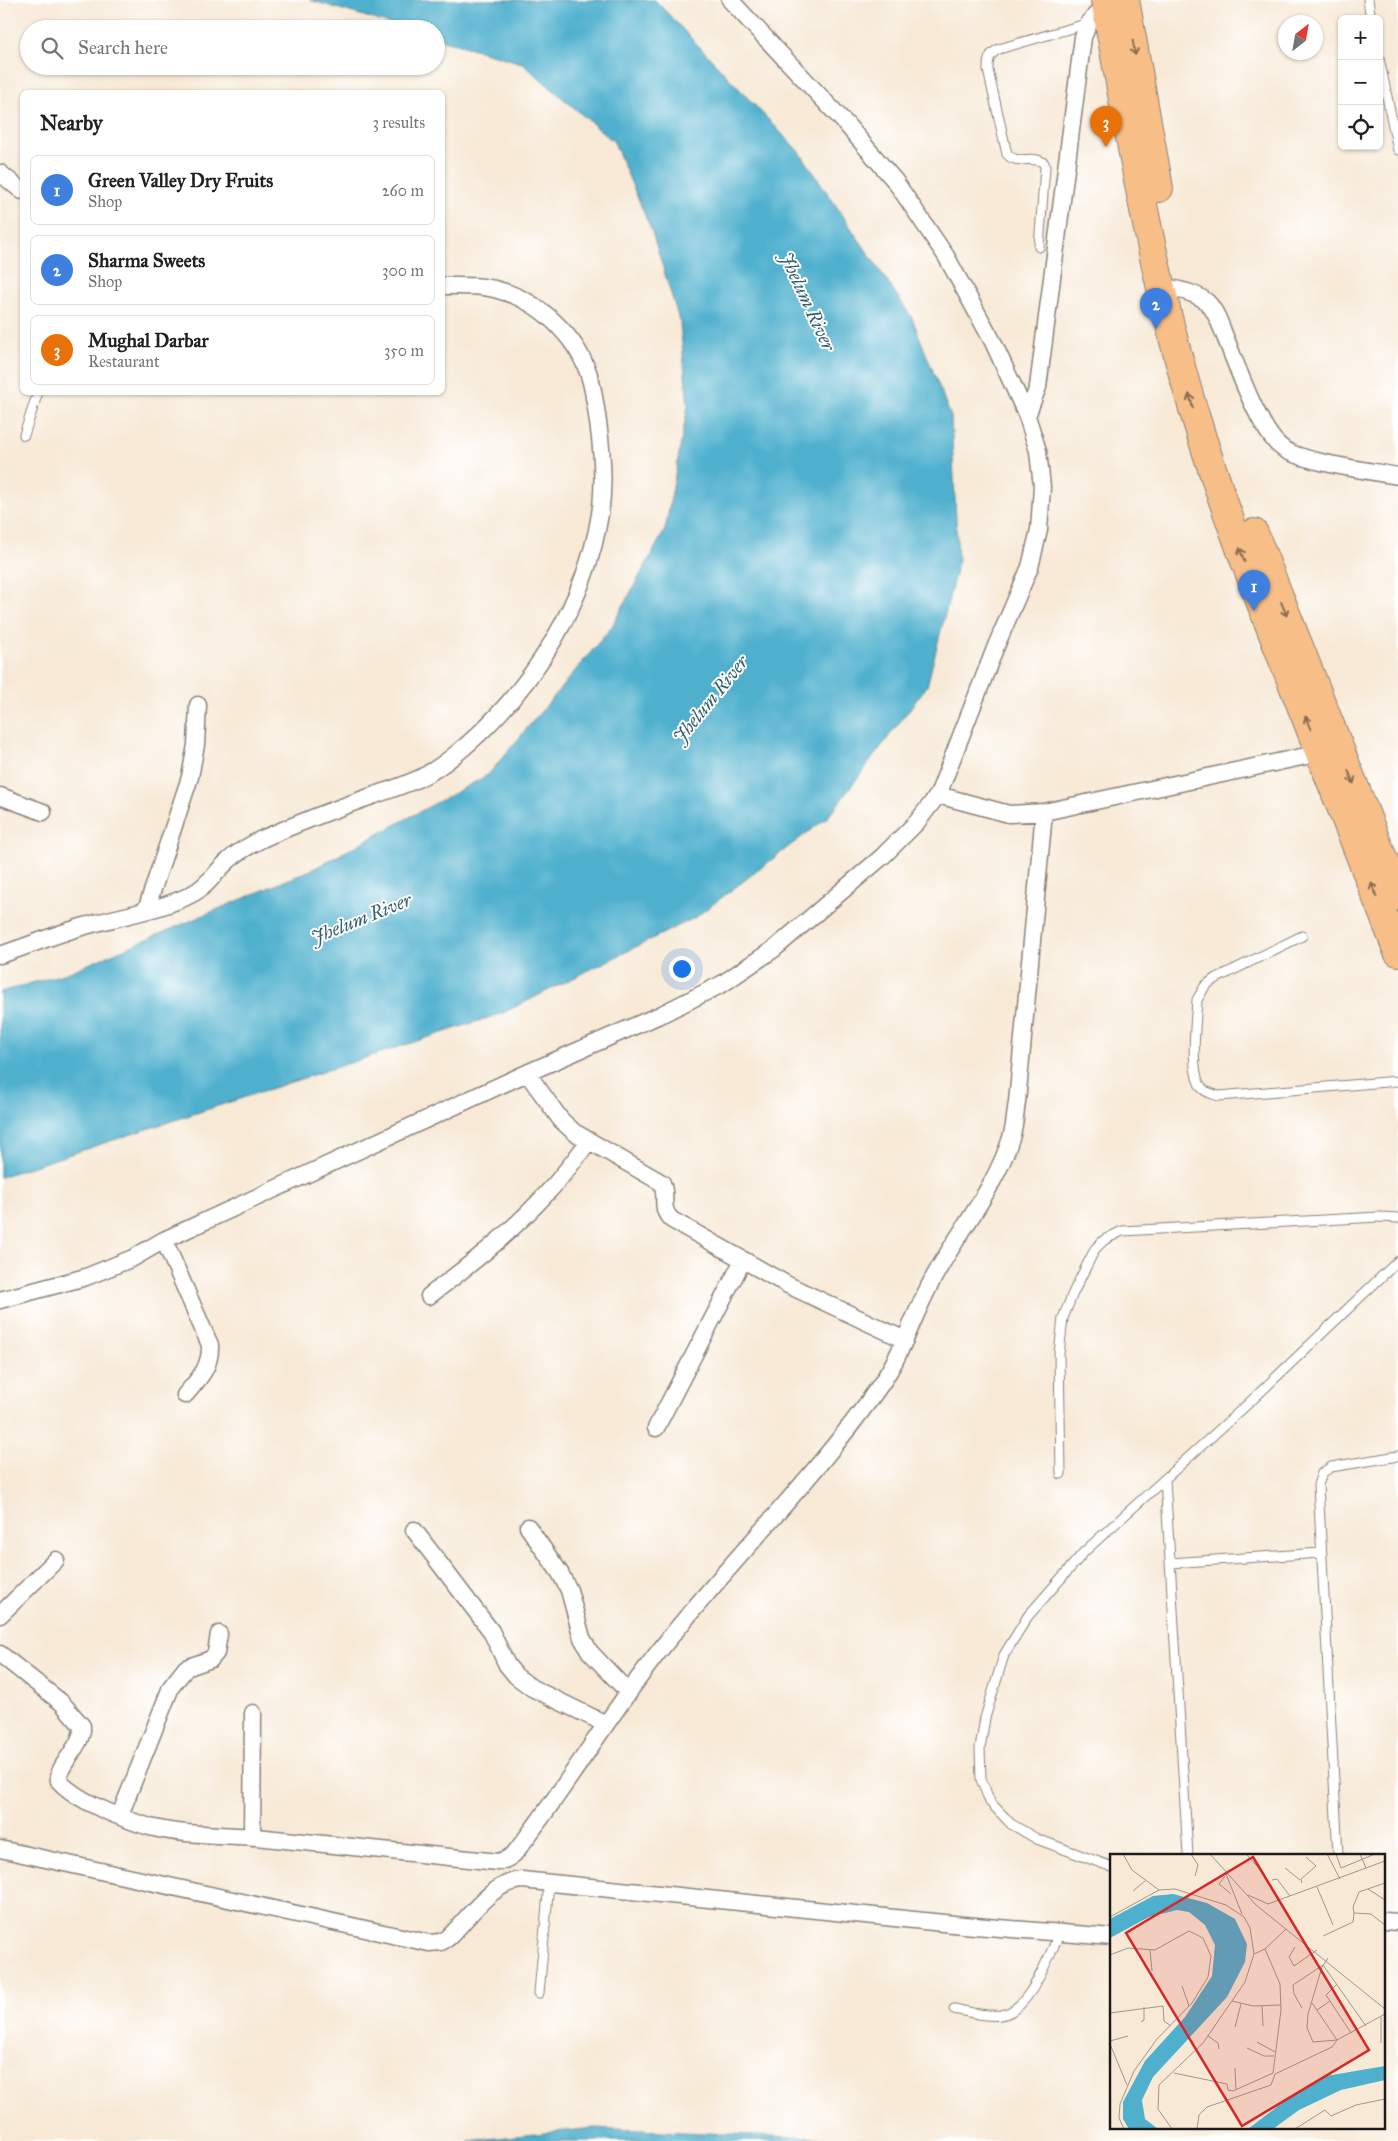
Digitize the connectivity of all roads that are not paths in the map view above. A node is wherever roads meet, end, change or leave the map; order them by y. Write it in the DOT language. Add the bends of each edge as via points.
graph roads {
  1 [pos="730,0"];
  2 [pos="1368,0"];
  3 [pos="1106,6"];
  4 [pos="1370,15"];
  5 [pos="1379,60"];
  6 [pos="1398,150"];
  7 [pos="0,173"];
  8 [pos="20,189"];
  9 [pos="1039,247"];
  10 [pos="445,286"];
  11 [pos="1171,288"];
  12 [pos="37,395"];
  13 [pos="1027,416"];
  14 [pos="24,434"];
  15 [pos="1398,476"];
  16 [pos="198,705"];
  17 [pos="1320,753"];
  18 [pos="938,795"];
  19 [pos="0,796"];
  20 [pos="43,812"];
  21 [pos="1044,812"];
  22 [pos="1398,896"];
  23 [pos="146,910"];
  24 [pos="1302,936"];
  25 [pos="1398,952"];
  26 [pos="0,955"];
  27 [pos="527,1073"];
  28 [pos="1398,1081"];
  29 [pos="590,1141"];
  30 [pos="1398,1218"];
  31 [pos="164,1240"];
  32 [pos="744,1260"];
  33 [pos="1398,1261"];
  34 [pos="429,1296"];
  35 [pos="0,1300"];
  36 [pos="905,1340"];
  37 [pos="185,1395"];
  38 [pos="656,1428"];
  39 [pos="1398,1456"];
  40 [pos="1061,1474"];
  41 [pos="1165,1479"];
  42 [pos="528,1528"];
  43 [pos="414,1530"];
  44 [pos="1321,1553"];
  45 [pos="56,1560"];
  46 [pos="1170,1563"];
  47 [pos="0,1615"];
  48 [pos="219,1634"];
  49 [pos="0,1654"];
  50 [pos="628,1693"];
  51 [pos="253,1713"];
  52 [pos="606,1724"];
  53 [pos="120,1815"];
  54 [pos="252,1837"];
  55 [pos="0,1849"];
  56 [pos="1188,1854"];
  57 [pos="1338,1854"];
  58 [pos="1110,1866"];
  59 [pos="549,1883"];
  60 [pos="1060,1933"];
  61 [pos="1110,1937"];
  62 [pos="539,1993"];
  63 [pos="954,2009"];
  1 -- 13 [label="street" via="894,181 946,256 993,342"];
  2 -- 4 [label="lane"];
  3 -- 9 [label="lane" via="993,52 988,58 1007,154 1016,160 1036,158 1044,163"];
  3 -- 11 [label="highway" via="1128,126"];
  3 -- 13 [label="street" via="1083,37 1038,387"];
  5 -- 6 [label="lane"];
  7 -- 8 [label="street"];
  10 -- 23 [label="street" via="497,290 521,298 544,313 564,331 580,356 592,385 602,467 598,520 591,554 574,600 525,683 493,721 447,762 419,779 332,810 262,840 229,860 192,894"];
  11 -- 15 [label="street" via="1207,302 1217,316 1247,389 1270,435 1281,448 1305,458"];
  17 -- 11 [label="highway, one-way" via="1260,603 1193,410"];
  11 -- 22 [label="highway, one-way" via="1249,520"];
  12 -- 14 [label="lane"];
  13 -- 18 [label="street" via="1038,451 1042,487 1039,530 1030,567"];
  16 -- 23 [label="street" via="190,777"];
  17 -- 21 [label="street"];
  25 -- 17 [label="highway, one-way"];
  18 -- 21 [label="street" via="1009,814"];
  18 -- 27 [label="street" via="883,856 774,949 722,984"];
  19 -- 20 [label="street"];
  21 -- 36 [label="street" via="1012,1136 989,1189 929,1284"];
  23 -- 26 [label="street" via="82,927"];
  24 -- 28 [label="lane" via="1214,980 1200,992 1195,1068 1202,1090 1220,1096"];
  27 -- 29 [label="street" via="561,1120"];
  27 -- 31 [label="street"];
  29 -- 32 [label="street" via="662,1183 664,1210 672,1220"];
  29 -- 34 [label="street" via="549,1192 514,1227"];
  30 -- 40 [label="lane" via="1122,1231 1104,1240 1096,1249 1063,1318 1059,1354"];
  31 -- 35 [label="street" via="133,1258 86,1277"];
  31 -- 37 [label="street" via="210,1345 208,1366"];
  32 -- 36 [label="street" via="788,1285"];
  32 -- 38 [label="street"];
  33 -- 41 [label="lane"];
  36 -- 50 [label="street" via="882,1382 852,1424"];
  39 -- 44 [label="lane" via="1331,1467 1322,1473 1318,1485"];
  41 -- 46 [label="lane"];
  41 -- 58 [label="lane" via="1085,1551 1028,1616 1004,1655 985,1718 980,1748 981,1779 990,1802 1011,1824 1037,1839"];
  42 -- 50 [label="street" via="569,1590 582,1638 590,1652"];
  43 -- 52 [label="street" via="491,1631 516,1676 532,1688"];
  44 -- 46 [label="lane"];
  44 -- 57 [label="lane"];
  45 -- 47 [label="street"];
  46 -- 56 [label="lane"];
  48 -- 53 [label="street" via="216,1653 211,1659 186,1668 171,1687"];
  49 -- 53 [label="street" via="62,1703 82,1726 80,1740 60,1772 60,1781 93,1804"];
  50 -- 52 [label="street"];
  51 -- 54 [label="street"];
  52 -- 54 [label="street" via="520,1847 507,1859 498,1862"];
  53 -- 54 [label="street" via="151,1827 186,1833"];
  55 -- 59 [label="street" via="429,1943 448,1938 493,1892 513,1880"];
  59 -- 60 [label="street"];
  59 -- 62 [label="lane"];
  60 -- 61 [label="street"];
  60 -- 63 [label="lane" via="1026,1999 1014,2010 1001,2015"];
}
